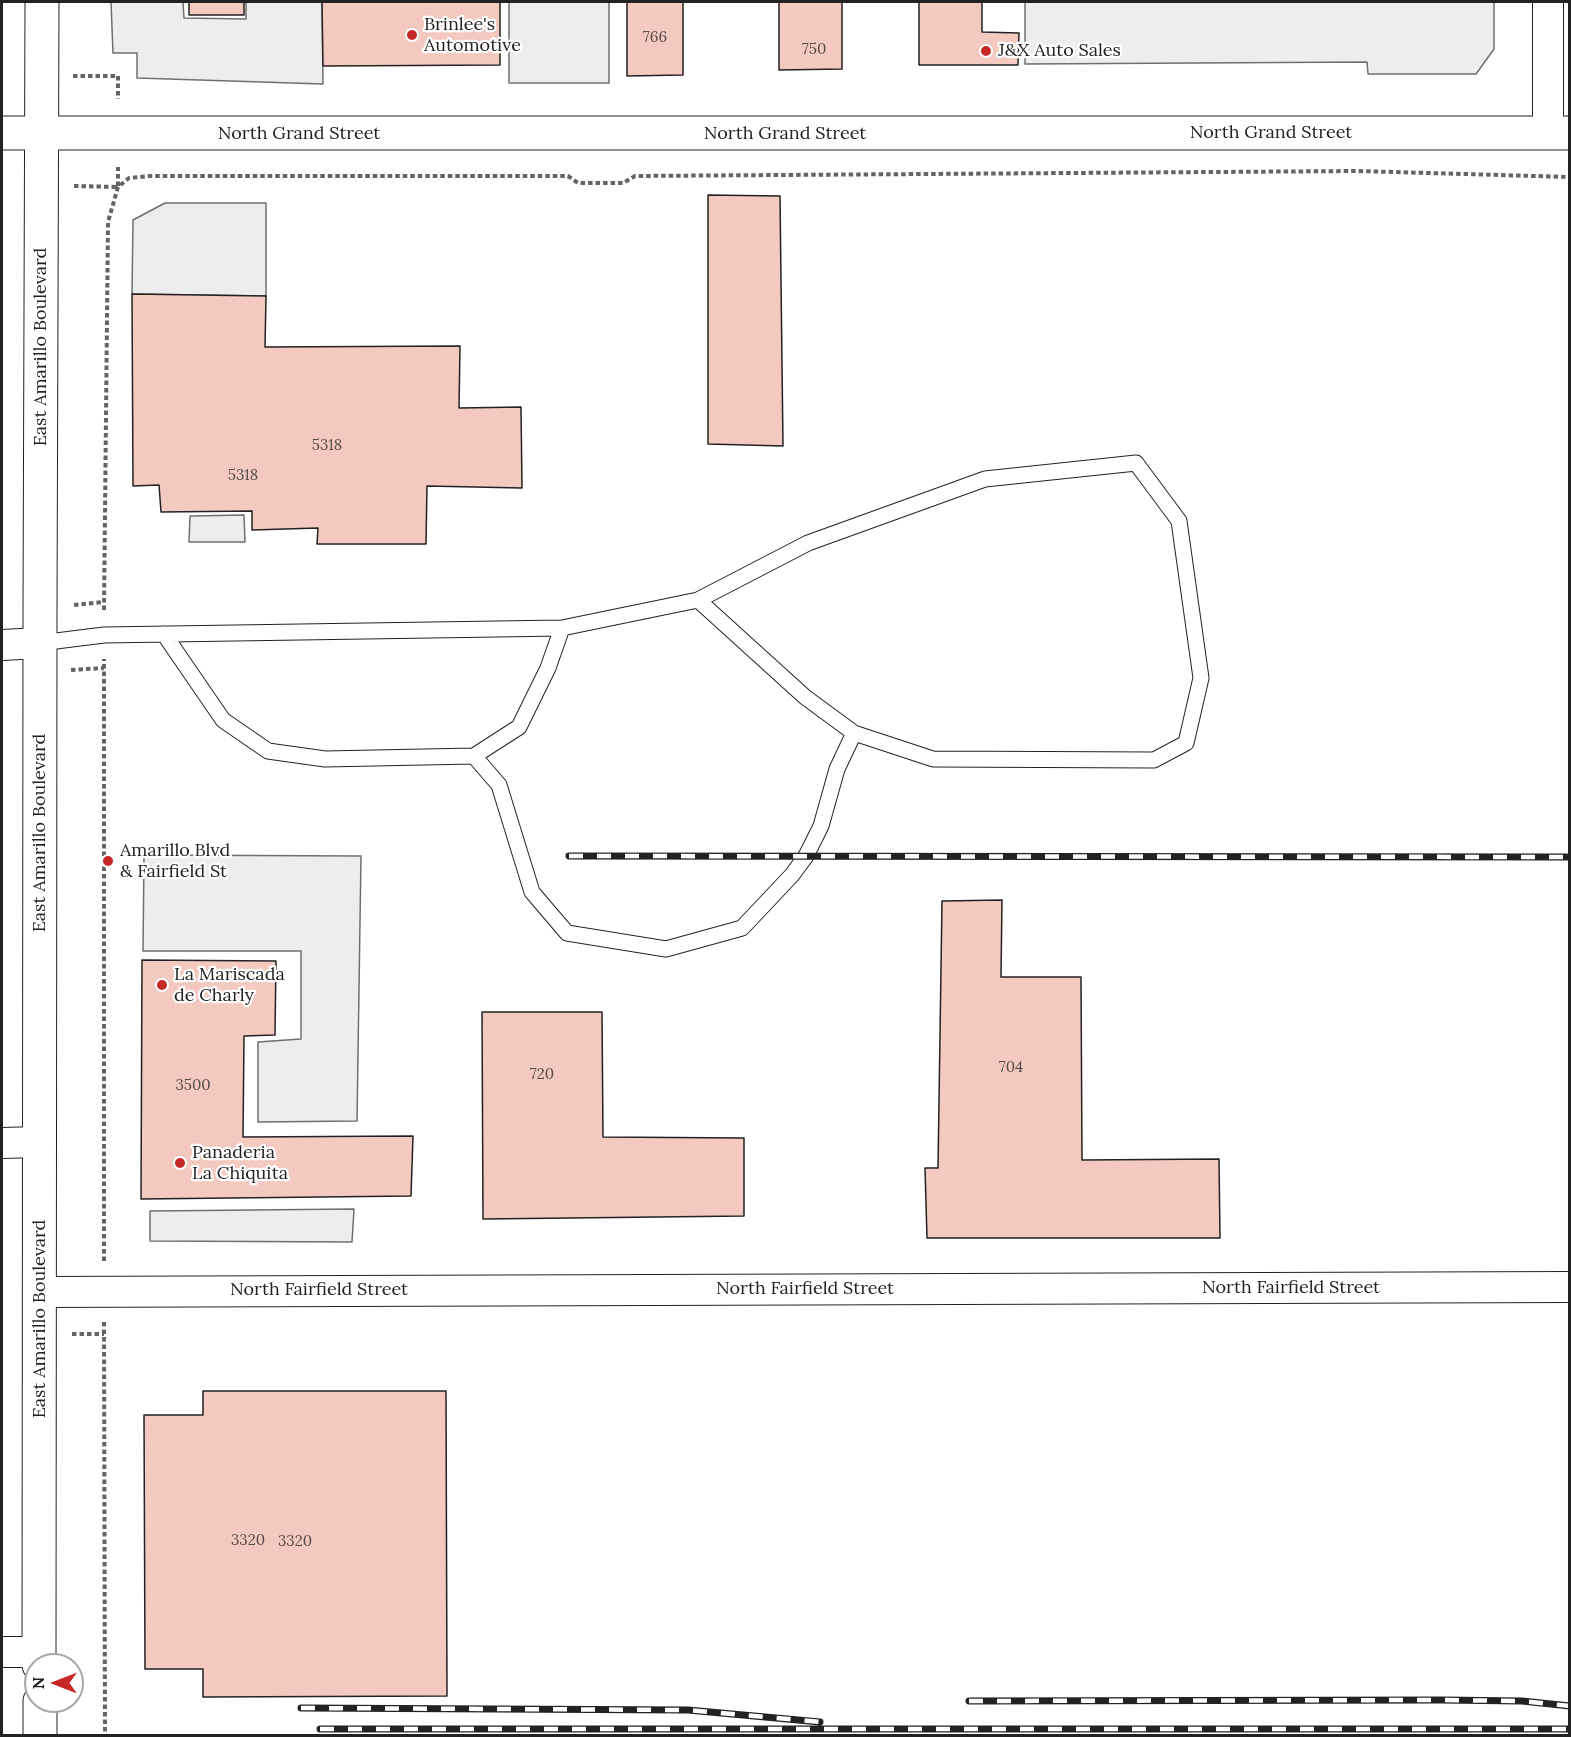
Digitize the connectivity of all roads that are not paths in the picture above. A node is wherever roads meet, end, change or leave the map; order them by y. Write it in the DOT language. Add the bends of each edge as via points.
graph roads {
  1 [pos="42,2"];
  2 [pos="1548,2"];
  3 [pos="2,133"];
  4 [pos="1559,133"];
  5 [pos="42,134"];
  6 [pos="698,600"];
  7 [pos="562,628"];
  8 [pos="164,634"];
  9 [pos="40,644"];
  10 [pos="2,645"];
  11 [pos="854,733"];
  12 [pos="474,756"];
  13 [pos="40,1142"];
  14 [pos="2,1143"];
  15 [pos="1569,1287"];
  16 [pos="41,1292"];
  17 [pos="2,1652"];
  18 [pos="39,1653"];
  19 [pos="24,1656"];
  20 [pos="40,1713"];
  21 [pos="40,1736"];
  1 -- 5 [label="main road, East Amarillo Boulevard"];
  2 -- 4 [label="street"];
  3 -- 5 [label="main road, North Grand Street"];
  4 -- 5 [label="main road, North Grand Street"];
  5 -- 9 [label="main road, East Amarillo Boulevard"];
  6 -- 7 [label="lane"];
  6 -- 11 [label="lane" via="805,698"];
  6 -- 11 [label="lane" via="808,543 985,479 1136,463 1179,521 1201,678 1186,743 1154,760 933,759"];
  7 -- 8 [label="lane"];
  7 -- 12 [label="lane" via="548,668 519,727"];
  8 -- 9 [label="lane" via="104,635"];
  8 -- 12 [label="lane" via="223,720 268,751 325,759"];
  9 -- 10 [label="street"];
  9 -- 13 [label="main road, East Amarillo Boulevard"];
  11 -- 12 [label="lane" via="837,769 821,826 792,875 742,928 666,949 567,933 532,892 499,785"];
  13 -- 14 [label="street"];
  13 -- 16 [label="main road, East Amarillo Boulevard"];
  15 -- 16 [label="street, North Fairfield Street"];
  16 -- 18 [label="main road, East Amarillo Boulevard"];
  17 -- 19 [label="street"];
  20 -- 21 [label="main road"];
}
